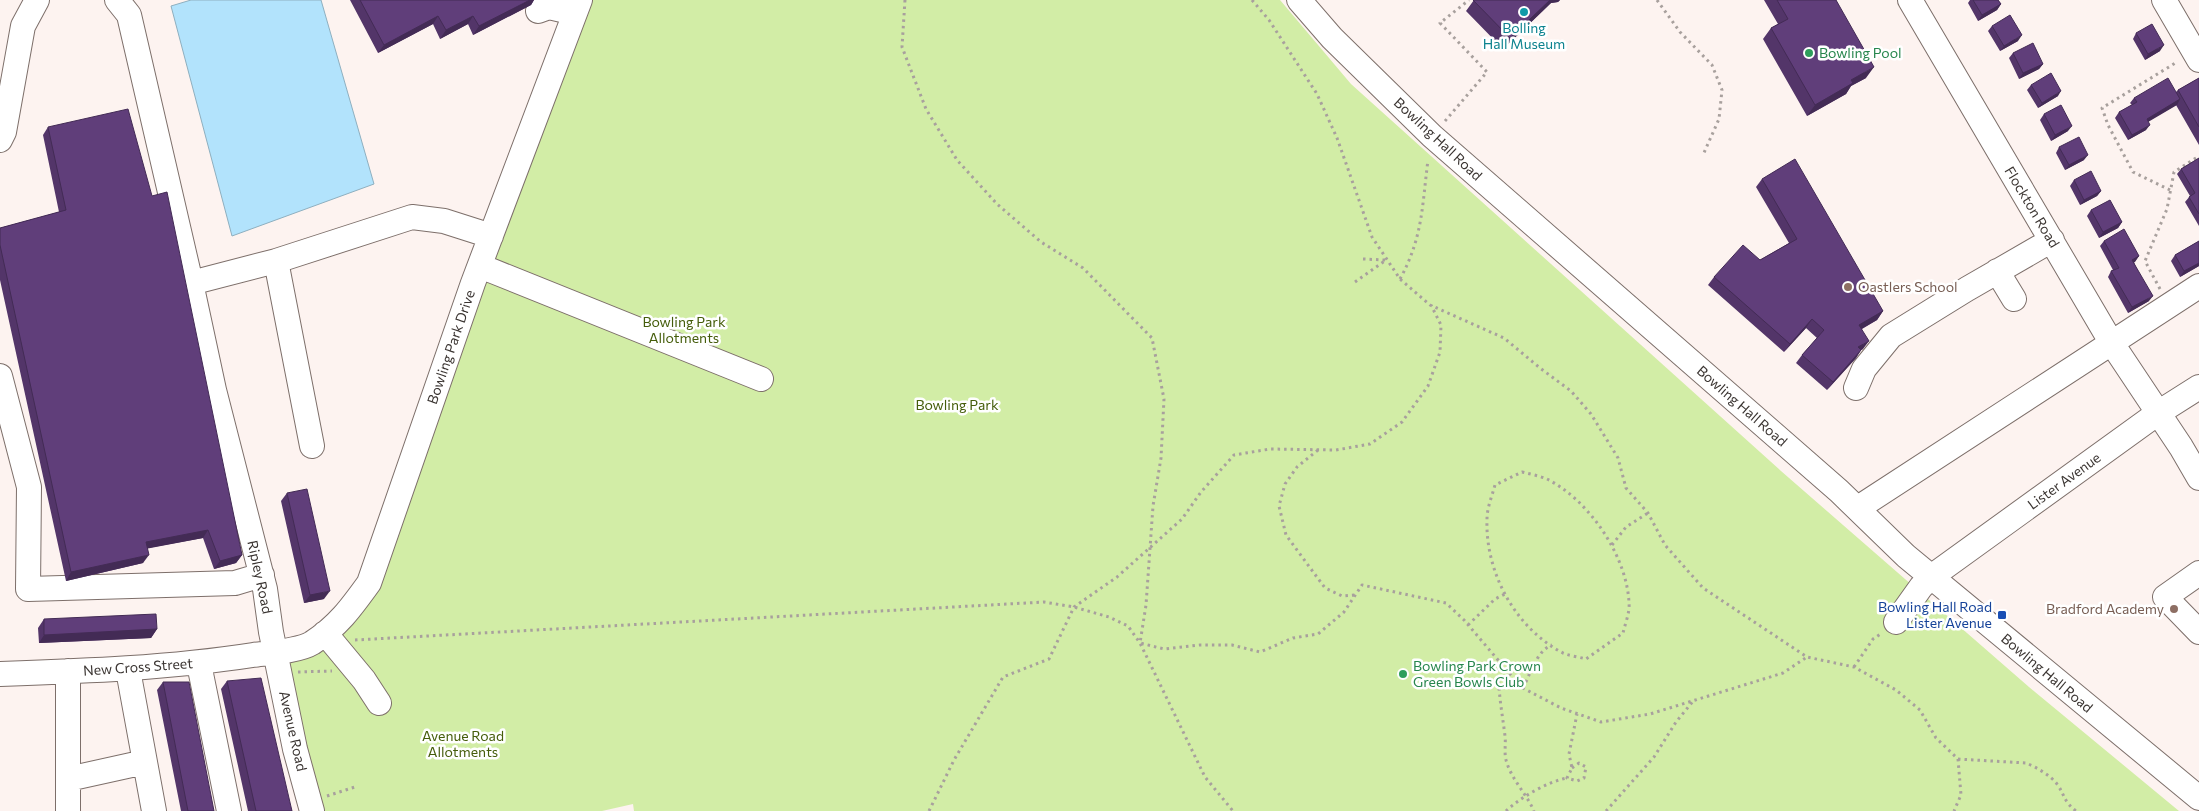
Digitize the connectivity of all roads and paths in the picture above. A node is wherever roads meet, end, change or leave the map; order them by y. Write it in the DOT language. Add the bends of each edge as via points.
graph roads {
  1 [pos="37,0"];
  2 [pos="117,0"];
  3 [pos="905,0"];
  4 [pos="1252,0"];
  5 [pos="1299,0"];
  6 [pos="1469,0"];
  7 [pos="1656,0"];
  8 [pos="1910,0"];
  9 [pos="2164,0"];
  10 [pos="577,6"];
  11 [pos="538,11"];
  12 [pos="2197,56"];
  13 [pos="1432,136"];
  14 [pos="0,140"];
  15 [pos="1703,155"];
  16 [pos="2199,156"];
  17 [pos="2170,190"];
  18 [pos="491,236"];
  19 [pos="2052,240"];
  20 [pos="1363,259"];
  21 [pos="1386,260"];
  22 [pos="276,261"];
  23 [pos="480,266"];
  24 [pos="1997,271"];
  25 [pos="1400,279"];
  26 [pos="1355,282"];
  27 [pos="191,283"];
  28 [pos="2199,286"];
  29 [pos="2014,299"];
  30 [pos="1430,305"];
  31 [pos="2169,305"];
  32 [pos="2111,342"];
  33 [pos="0,376"];
  34 [pos="761,379"];
  35 [pos="2199,387"];
  36 [pos="1856,388"];
  37 [pos="2158,413"];
  38 [pos="312,446"];
  39 [pos="1318,450"];
  40 [pos="2199,478"];
  41 [pos="1858,508"];
  42 [pos="1648,513"];
  43 [pos="1612,545"];
  44 [pos="1148,549"];
  45 [pos="2199,573"];
  46 [pos="262,576"];
  47 [pos="1932,577"];
  48 [pos="1505,594"];
  49 [pos="1356,595"];
  50 [pos="1074,607"];
  51 [pos="1896,622"];
  52 [pos="1468,625"];
  53 [pos="2199,632"];
  54 [pos="330,639"];
  55 [pos="1140,643"];
  56 [pos="1552,645"];
  57 [pos="276,652"];
  58 [pos="1807,657"];
  59 [pos="1499,662"];
  60 [pos="199,664"];
  61 [pos="1854,667"];
  62 [pos="128,670"];
  63 [pos="68,672"];
  64 [pos="0,674"];
  65 [pos="1523,688"];
  66 [pos="1694,700"];
  67 [pos="379,703"];
  68 [pos="1576,714"];
  69 [pos="1958,759"];
  70 [pos="145,762"];
  71 [pos="1572,768"];
  72 [pos="1567,778"];
  73 [pos="68,779"];
  74 [pos="355,787"];
  75 [pos="1528,797"];
  76 [pos="2199,798"];
  77 [pos="311,806"];
  78 [pos="68,811"];
  79 [pos="154,811"];
  80 [pos="229,811"];
  81 [pos="929,811"];
  82 [pos="1233,811"];
  83 [pos="1506,811"];
  84 [pos="1534,811"];
  85 [pos="1606,811"];
  86 [pos="1954,811"];
  87 [pos="2076,811"];
  1 -- 14 [label="street" via="23,26"];
  2 -- 27 [label="street, Ripley Road" via="129,15"];
  3 -- 44 [label="path" via="902,46 926,109 957,160 998,204 1041,242 1083,268 1152,338 1164,399 1161,458"];
  4 -- 21 [label="path" via="1269,20 1317,94 1337,138 1372,236"];
  5 -- 13 [label="street, Bowling Hall Road" via="1332,38"];
  6 -- 13 [label="path" via="1440,23 1487,72"];
  7 -- 15 [label="path" via="1680,32 1712,65 1722,90 1719,119"];
  8 -- 19 [label="street, Flockton Road"];
  9 -- 12 [label="street"];
  10 -- 11 [label="street" via="549,6"];
  10 -- 18 [label="street, Bowling Park Drive"];
  12 -- 17 [label="path" via="2150,76 2102,108 2133,172"];
  13 -- 25 [label="path" via="1420,230 1411,259"];
  13 -- 41 [label="street, Bowling Hall Road"];
  16 -- 17 [label="path" via="2174,172"];
  17 -- 31 [label="path" via="2167,209 2145,261"];
  18 -- 22 [label="street" via="444,221 412,217"];
  18 -- 23 [label="street, Bowling Park Drive"];
  19 -- 24 [label="street"];
  19 -- 32 [label="street, Flockton Road"];
  20 -- 21 [label="path"];
  21 -- 25 [label="path"];
  21 -- 26 [label="path"];
  22 -- 27 [label="street"];
  22 -- 38 [label="street"];
  23 -- 34 [label="street"];
  23 -- 54 [label="street, Bowling Park Drive" via="369,584"];
  24 -- 29 [label="street"];
  24 -- 36 [label="street" via="1891,336 1864,369"];
  25 -- 30 [label="path"];
  27 -- 46 [label="street, Ripley Road" via="214,390"];
  28 -- 31 [label="street"];
  30 -- 39 [label="path" via="1442,325 1440,352 1428,386 1402,422 1370,444"];
  30 -- 42 [label="path" via="1504,338 1570,391 1591,414 1618,458 1626,488"];
  31 -- 32 [label="street"];
  32 -- 37 [label="street, Flockton Road"];
  32 -- 41 [label="street"];
  33 -- 46 [label="street" via="29,487 28,588 236,583"];
  35 -- 37 [label="street, Lister Avenue"];
  37 -- 40 [label="street, Flockton Road"];
  37 -- 47 [label="street, Lister Avenue"];
  39 -- 44 [label="path" via="1270,450 1234,456 1201,492 1182,519"];
  39 -- 49 [label="path" via="1297,467 1285,484 1278,506 1286,535 1325,588 1342,596"];
  41 -- 47 [label="street, Bowling Hall Road"];
  42 -- 43 [label="path" via="1626,527"];
  42 -- 58 [label="path" via="1665,545 1703,588"];
  43 -- 48 [label="path" via="1603,530 1570,495 1547,479 1522,472 1495,485 1487,518 1489,551 1498,585"];
  43 -- 56 [label="path" via="1630,604 1623,633 1586,658 1564,654"];
  44 -- 50 [label="path" via="1117,577"];
  44 -- 55 [label="path" via="1146,604"];
  45 -- 53 [label="street" via="2165,597"];
  46 -- 57 [label="street, Ripley Road"];
  47 -- 51 [label="street, Lister Avenue"];
  47 -- 76 [label="street, Bowling Hall Road"];
  48 -- 52 [label="path" via="1495,599"];
  48 -- 56 [label="path" via="1537,634"];
  49 -- 52 [label="path" via="1362,585 1446,603"];
  49 -- 55 [label="path" via="1344,612 1318,634 1293,638 1260,652 1232,645 1164,649"];
  50 -- 54 [label="path" via="1044,602 827,616"];
  50 -- 55 [label="path" via="1128,626"];
  50 -- 81 [label="path" via="1049,659 1003,677 954,760"];
  51 -- 61 [label="path" via="1873,639"];
  52 -- 59 [label="path"];
  54 -- 57 [label="street, Bowling Park Drive"];
  54 -- 67 [label="street"];
  55 -- 82 [label="path" via="1205,777"];
  56 -- 65 [label="path" via="1546,647"];
  57 -- 60 [label="street, New Cross Street"];
  57 -- 77 [label="street, Avenue Road" via="295,749"];
  58 -- 61 [label="path"];
  58 -- 66 [label="path" via="1783,673"];
  59 -- 65 [label="path"];
  59 -- 75 [label="path" via="1506,759 1513,777"];
  60 -- 62 [label="street, New Cross Street"];
  60 -- 80 [label="street"];
  61 -- 69 [label="path" via="1896,690 1920,710 1936,738"];
  62 -- 63 [label="street, New Cross Street"];
  62 -- 70 [label="street"];
  63 -- 64 [label="street, New Cross Street"];
  63 -- 73 [label="street"];
  65 -- 68 [label="path"];
  66 -- 68 [label="path" via="1650,714 1601,722"];
  66 -- 85 [label="path" via="1654,757"];
  68 -- 71 [label="path" via="1569,754"];
  69 -- 86 [label="path" via="1961,795"];
  69 -- 87 [label="path" via="2035,766 2057,784 2066,804"];
  70 -- 73 [label="street"];
  70 -- 79 [label="street"];
  71 -- 72 [label="path"];
  71 -- 72 [label="path" via="1579,763 1586,767 1584,778 1577,781"];
  72 -- 75 [label="path" via="1556,780"];
  73 -- 78 [label="street"];
  74 -- 77 [label="path"];
  75 -- 83 [label="path" via="1515,802"];
  75 -- 84 [label="path"];
}
